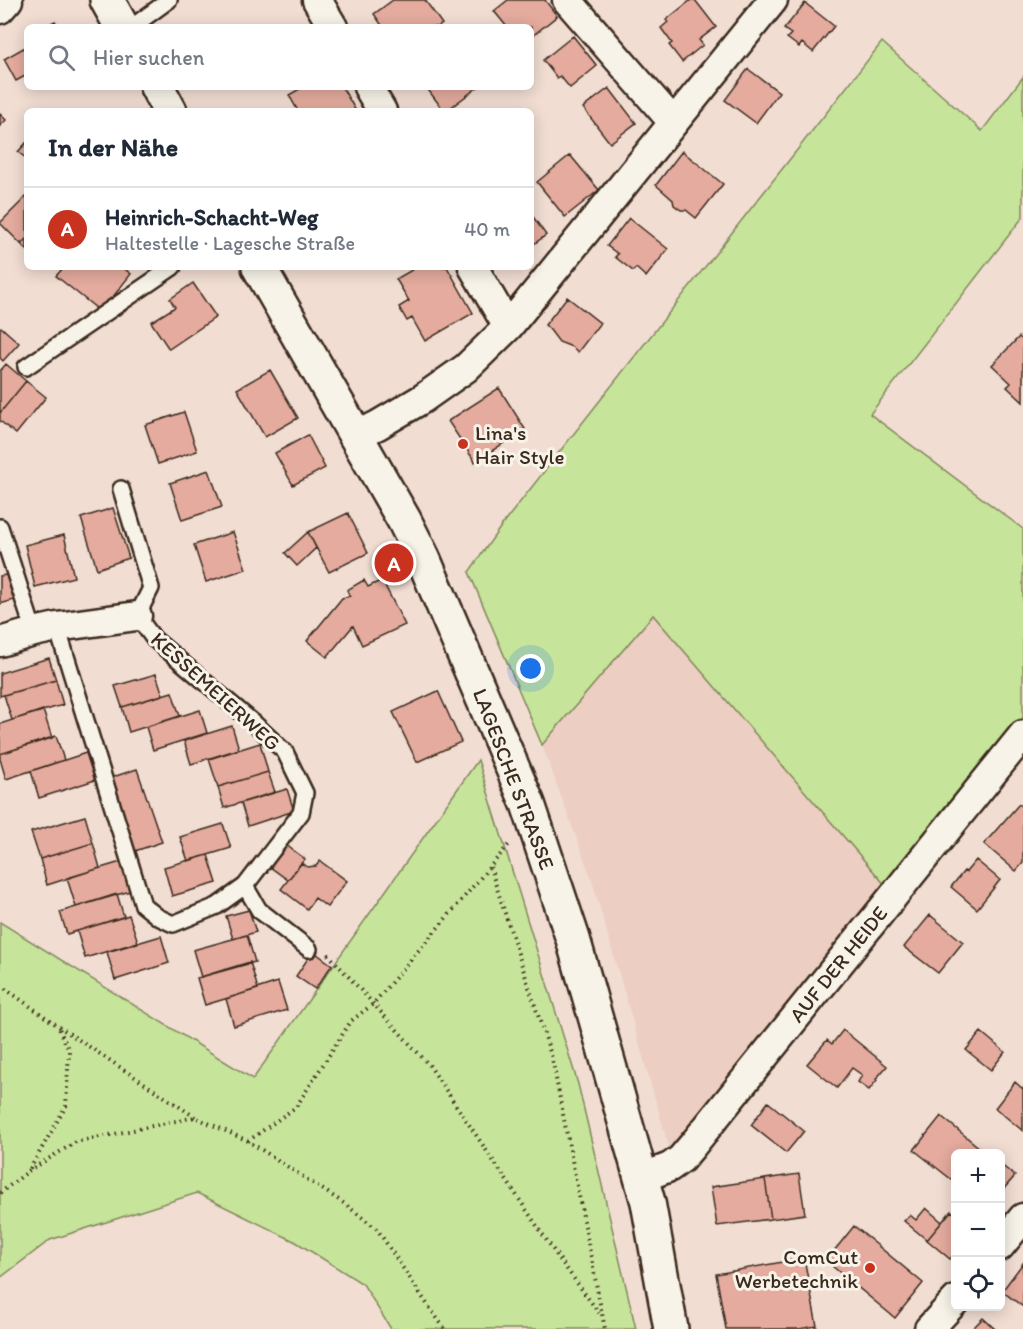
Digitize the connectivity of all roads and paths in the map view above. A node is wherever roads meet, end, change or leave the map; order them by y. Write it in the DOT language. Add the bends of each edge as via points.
graph roads {
  1 [pos="8,0"];
  2 [pos="107,0"];
  3 [pos="169,0"];
  4 [pos="317,0"];
  5 [pos="567,0"];
  6 [pos="773,0"];
  7 [pos="0,9"];
  8 [pos="120,24"];
  9 [pos="136,24"];
  10 [pos="331,24"];
  11 [pos="158,90"];
  12 [pos="370,90"];
  13 [pos="168,108"];
  14 [pos="380,108"];
  15 [pos="673,122"];
  16 [pos="169,270"];
  17 [pos="261,270"];
  18 [pos="475,270"];
  19 [pos="508,327"];
  20 [pos="26,367"];
  21 [pos="356,436"];
  22 [pos="121,489"];
  23 [pos="0,527"];
  24 [pos="137,616"];
  25 [pos="46,630"];
  26 [pos="0,642"];
  27 [pos="1023,735"];
  28 [pos="534,824"];
  29 [pos="490,867"];
  30 [pos="245,886"];
  31 [pos="309,949"];
  32 [pos="330,955"];
  33 [pos="0,985"];
  34 [pos="373,1004"];
  35 [pos="58,1026"];
  36 [pos="195,1116"];
  37 [pos="248,1141"];
  38 [pos="30,1170"];
  39 [pos="641,1178"];
  40 [pos="0,1192"];
  41 [pos="1023,1218"];
  42 [pos="1005,1240"];
  43 [pos="951,1305"];
  44 [pos="601,1316"];
  45 [pos="445,1329"];
  46 [pos="605,1329"];
  47 [pos="671,1329"];
  48 [pos="929,1329"];
  1 -- 7 [label="street"];
  2 -- 8 [label="street"];
  3 -- 9 [label="lane"];
  4 -- 10 [label="street"];
  5 -- 15 [label="street"];
  6 -- 15 [label="street"];
  11 -- 13 [label="street"];
  12 -- 14 [label="street"];
  15 -- 19 [label="street"];
  16 -- 20 [label="lane"];
  17 -- 21 [label="street, LAGESCHE STRASSE"];
  18 -- 19 [label="street"];
  19 -- 21 [label="street" via="466,368 422,399"];
  21 -- 28 [label="street, LAGESCHE STRASSE" via="423,558"];
  22 -- 24 [label="lane" via="151,588"];
  23 -- 25 [label="lane"];
  24 -- 25 [label="street, KESSEMEIERWEG"];
  24 -- 30 [label="lane, KESSEMEIERWEG" via="154,639 285,752 305,793 301,813"];
  25 -- 26 [label="street, KESSEMEIERWEG"];
  25 -- 30 [label="lane, KESSEMEIERWEG" via="144,905 158,918 173,924 217,906"];
  27 -- 39 [label="street, AUF DER HEIDE" via="681,1159"];
  28 -- 29 [label="path" via="513,840"];
  28 -- 39 [label="street, LAGESCHE STRASSE" via="573,939"];
  29 -- 34 [label="path"];
  29 -- 44 [label="path" via="552,1058"];
  30 -- 31 [label="lane" via="259,910"];
  32 -- 34 [label="path"];
  33 -- 35 [label="path"];
  34 -- 37 [label="path" via="351,1021 296,1107"];
  34 -- 44 [label="path" via="429,1065"];
  35 -- 36 [label="path"];
  35 -- 38 [label="path" via="69,1051 66,1106"];
  36 -- 37 [label="path"];
  36 -- 38 [label="path" via="76,1142"];
  37 -- 45 [label="path" via="377,1229"];
  38 -- 40 [label="path"];
  39 -- 47 [label="street, LAGESCHE STRASSE"];
  41 -- 42 [label="street"];
  43 -- 48 [label="street"];
  44 -- 46 [label="path"];
}
